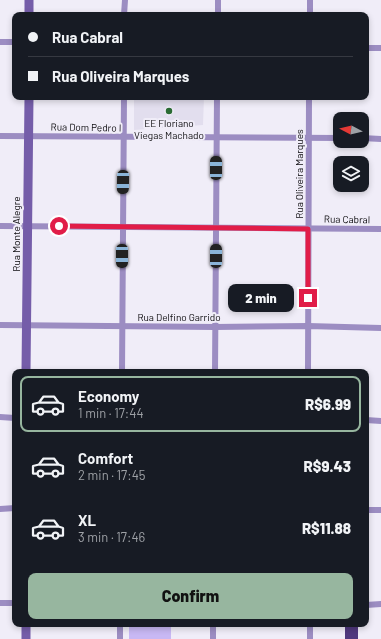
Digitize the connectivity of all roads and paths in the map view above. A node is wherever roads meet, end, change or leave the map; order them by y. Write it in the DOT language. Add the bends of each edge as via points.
graph roads {
  1 [pos="29,0"];
  2 [pos="125,0"];
  3 [pos="218,0"];
  4 [pos="310,0"];
  5 [pos="29,12"];
  6 [pos="124,12"];
  7 [pos="218,12"];
  8 [pos="310,12"];
  9 [pos="0,42"];
  10 [pos="12,42"];
  11 [pos="369,48"];
  12 [pos="381,48"];
  13 [pos="29,100"];
  14 [pos="124,100"];
  15 [pos="217,100"];
  16 [pos="309,100"];
  17 [pos="0,136"];
  18 [pos="28,136"];
  19 [pos="124,138"];
  20 [pos="217,138"];
  21 [pos="309,138"];
  22 [pos="333,138"];
  23 [pos="369,138"];
  24 [pos="381,139"];
  25 [pos="0,226"];
  26 [pos="27,226"];
  27 [pos="122,227"];
  28 [pos="216,228"];
  29 [pos="308,229"];
  30 [pos="381,229"];
  31 [pos="0,325"];
  32 [pos="27,325"];
  33 [pos="122,326"];
  34 [pos="308,326"];
  35 [pos="215,328"];
  36 [pos="381,328"];
  37 [pos="26,369"];
  38 [pos="122,369"];
  39 [pos="215,369"];
  40 [pos="308,369"];
  41 [pos="0,418"];
  42 [pos="12,418"];
  43 [pos="369,420"];
  44 [pos="381,421"];
  45 [pos="12,508"];
  46 [pos="0,509"];
  47 [pos="369,510"];
  48 [pos="381,510"];
  49 [pos="0,603"];
  50 [pos="12,603"];
  51 [pos="381,604"];
  52 [pos="369,605"];
  53 [pos="26,627"];
  54 [pos="120,627"];
  55 [pos="213,627"];
  56 [pos="310,627"];
  57 [pos="26,639"];
  58 [pos="120,639"];
  59 [pos="213,639"];
  60 [pos="310,639"];
  1 -- 5 [label="street"];
  2 -- 6 [label="street"];
  3 -- 7 [label="street"];
  4 -- 8 [label="street"];
  9 -- 10 [label="street"];
  11 -- 12 [label="street"];
  13 -- 18 [label="street, Rua Monte Alegre"];
  14 -- 19 [label="street"];
  15 -- 20 [label="street"];
  16 -- 21 [label="street, Rua Oliveira Marques"];
  17 -- 18 [label="street, Rua Dom Pedro I"];
  18 -- 19 [label="street, Rua Dom Pedro I"];
  18 -- 26 [label="street, Rua Monte Alegre"];
  19 -- 20 [label="street, Rua Dom Pedro I"];
  19 -- 27 [label="street"];
  20 -- 21 [label="street, Rua Dom Pedro I"];
  20 -- 28 [label="street"];
  21 -- 22 [label="street, Rua Dom Pedro I"];
  21 -- 29 [label="street, Rua Oliveira Marques"];
  23 -- 24 [label="street"];
  25 -- 26 [label="street, Rua Cabral"];
  26 -- 27 [label="street, Rua Cabral"];
  26 -- 32 [label="street, Rua Monte Alegre"];
  27 -- 28 [label="street, Rua Cabral"];
  27 -- 33 [label="street"];
  28 -- 29 [label="street, Rua Cabral"];
  28 -- 35 [label="street"];
  29 -- 30 [label="street, Rua Cabral"];
  29 -- 34 [label="street, Rua Oliveira Marques"];
  31 -- 32 [label="street, Rua Delfino Garrido"];
  32 -- 33 [label="street, Rua Delfino Garrido"];
  32 -- 37 [label="street, Rua Monte Alegre"];
  33 -- 35 [label="street, Rua Delfino Garrido"];
  33 -- 38 [label="street"];
  34 -- 35 [label="street, Rua Delfino Garrido"];
  34 -- 36 [label="street, Rua Delfino Garrido"];
  34 -- 40 [label="street, Rua Oliveira Marques"];
  35 -- 39 [label="street"];
  41 -- 42 [label="street"];
  43 -- 44 [label="street"];
  45 -- 46 [label="street"];
  47 -- 48 [label="street"];
  49 -- 50 [label="street"];
  51 -- 52 [label="street"];
  53 -- 57 [label="street"];
  54 -- 58 [label="street"];
  55 -- 59 [label="street"];
  56 -- 60 [label="street"];
}
